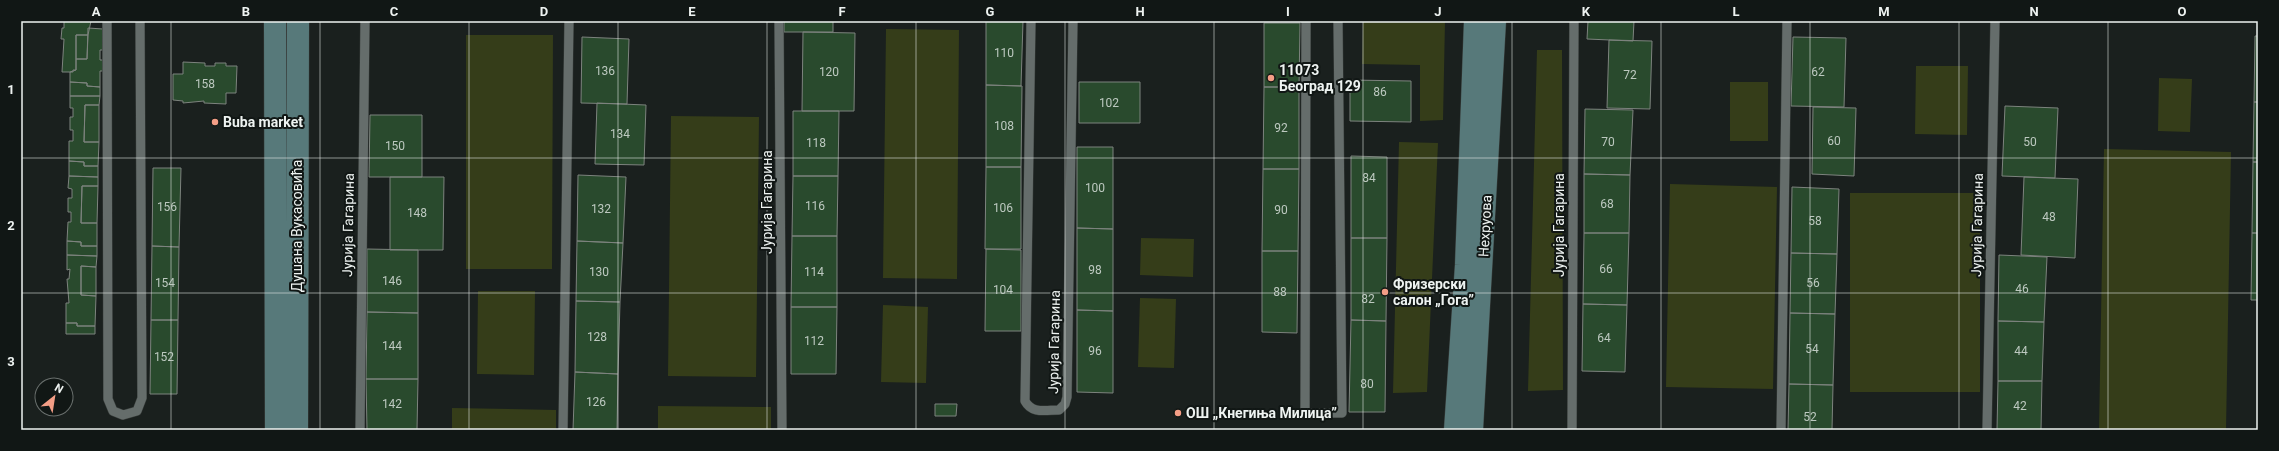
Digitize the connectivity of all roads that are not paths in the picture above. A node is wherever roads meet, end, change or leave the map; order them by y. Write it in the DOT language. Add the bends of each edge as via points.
graph roads {
  1 [pos="107,21"];
  2 [pos="140,21"];
  3 [pos="275,21"];
  4 [pos="298,21"];
  5 [pos="365,21"];
  6 [pos="569,21"];
  7 [pos="779,21"];
  8 [pos="1031,21"];
  9 [pos="1073,21"];
  10 [pos="1306,21"];
  11 [pos="1338,21"];
  12 [pos="1475,21"];
  13 [pos="1495,21"];
  14 [pos="1574,21"];
  15 [pos="1787,21"];
  16 [pos="1995,21"];
  17 [pos="276,430"];
  18 [pos="296,430"];
  19 [pos="360,430"];
  20 [pos="563,430"];
  21 [pos="782,430"];
  22 [pos="1455,430"];
  23 [pos="1472,430"];
  24 [pos="1572,430"];
  25 [pos="1781,430"];
  26 [pos="1988,430"];
  1 -- 2 [label="lane" via="108,402 113,411 123,416 137,411 142,401"];
  3 -- 17 [label="street, Душана Вукасовића"];
  4 -- 18 [label="street, Душана Вукасовића"];
  5 -- 19 [label="lane, Јурија Гагарина"];
  6 -- 20 [label="lane"];
  7 -- 21 [label="lane, Јурија Гагарина"];
  8 -- 9 [label="lane, Јурија Гагарина" via="1025,401 1033,410 1059,410 1066,404 1067,397"];
  10 -- 11 [label="lane" via="1305,413 1342,413"];
  12 -- 22 [label="street, Нехруова" via="1466,265"];
  13 -- 23 [label="street, Нехруова"];
  14 -- 24 [label="lane, Јурија Гагарина"];
  15 -- 25 [label="lane"];
  16 -- 26 [label="lane, Јурија Гагарина"];
}
